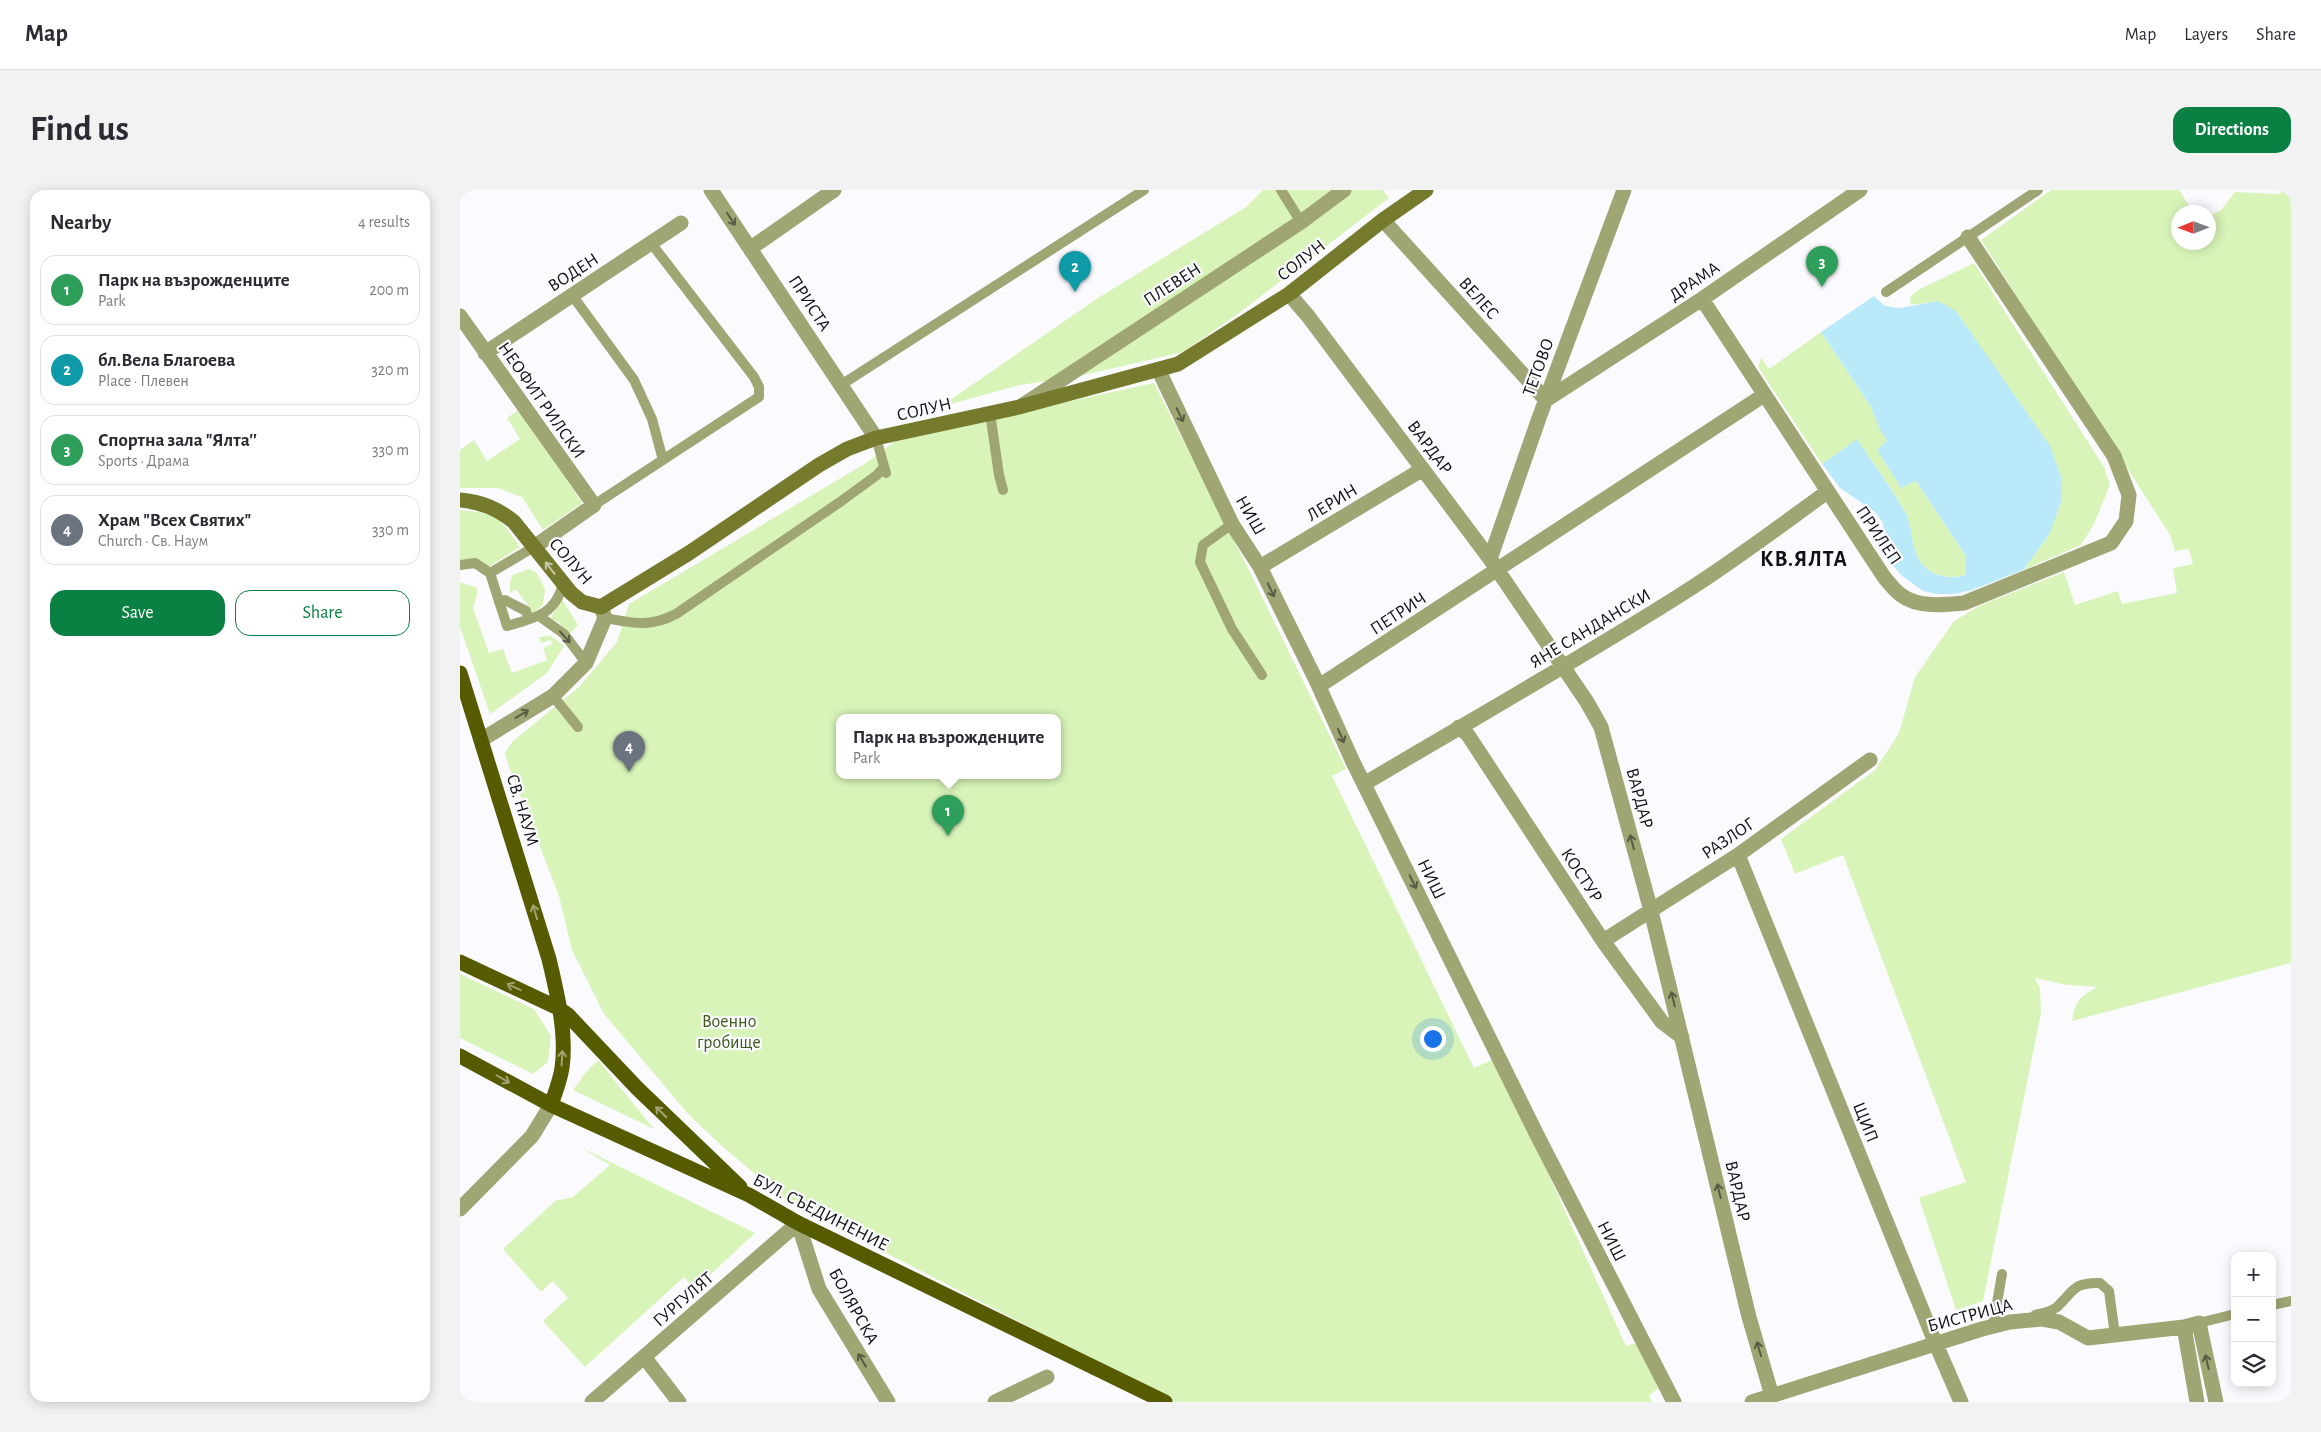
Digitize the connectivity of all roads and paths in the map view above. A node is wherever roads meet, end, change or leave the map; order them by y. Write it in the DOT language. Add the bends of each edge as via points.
graph roads {
  1 [pos="711,190"];
  2 [pos="834,190"];
  3 [pos="1144,190"];
  4 [pos="1281,190"];
  5 [pos="1344,190"];
  6 [pos="1426,190"];
  7 [pos="1625,190"];
  8 [pos="1860,190"];
  9 [pos="2038,190"];
  10 [pos="1383,220"];
  11 [pos="1301,222"];
  12 [pos="681,223"];
  13 [pos="1968,237"];
  14 [pos="651,243"];
  15 [pos="751,248"];
  16 [pos="1886,292"];
  17 [pos="1289,294"];
  18 [pos="572,295"];
  19 [pos="1702,299"];
  20 [pos="460,316"];
  21 [pos="485,352"];
  22 [pos="1159,371"];
  23 [pos="841,385"];
  24 [pos="1764,395"];
  25 [pos="1546,400"];
  26 [pos="1019,407"];
  27 [pos="990,413"];
  28 [pos="876,438"];
  29 [pos="663,460"];
  30 [pos="1423,469"];
  31 [pos="1003,490"];
  32 [pos="1827,492"];
  33 [pos="460,500"];
  34 [pos="594,505"];
  35 [pos="1232,524"];
  36 [pos="534,547"];
  37 [pos="1494,565"];
  38 [pos="460,566"];
  39 [pos="1260,567"];
  40 [pos="490,574"];
  41 [pos="563,584"];
  42 [pos="499,602"];
  43 [pos="603,613"];
  44 [pos="534,618"];
  45 [pos="586,663"];
  46 [pos="1564,667"];
  47 [pos="460,673"];
  48 [pos="1262,675"];
  49 [pos="1319,686"];
  50 [pos="553,696"];
  51 [pos="1460,726"];
  52 [pos="578,727"];
  53 [pos="481,740"];
  54 [pos="1870,760"];
  55 [pos="1364,784"];
  56 [pos="1738,855"];
  57 [pos="1651,911"];
  58 [pos="1604,941"];
  59 [pos="460,962"];
  60 [pos="558,1008"];
  61 [pos="1682,1037"];
  62 [pos="460,1056"];
  63 [pos="550,1105"];
  64 [pos="749,1195"];
  65 [pos="460,1209"];
  66 [pos="798,1223"];
  67 [pos="2002,1274"];
  68 [pos="2291,1301"];
  69 [pos="2276,1304"];
  70 [pos="2231,1315"];
  71 [pos="2010,1322"];
  72 [pos="2199,1323"];
  73 [pos="1993,1326"];
  74 [pos="2184,1327"];
  75 [pos="2115,1335"];
  76 [pos="1935,1342"];
  77 [pos="645,1358"];
  78 [pos="1048,1377"];
  79 [pos="1772,1396"];
  80 [pos="592,1402"];
  81 [pos="679,1402"];
  82 [pos="888,1402"];
  83 [pos="995,1402"];
  84 [pos="1164,1402"];
  85 [pos="1674,1402"];
  86 [pos="1752,1402"];
  87 [pos="1962,1402"];
  88 [pos="2197,1402"];
  89 [pos="2216,1402"];
  1 -- 15 [label="street, ПРИСТА, one-way"];
  2 -- 15 [label="street"];
  3 -- 23 [label="lane"];
  4 -- 11 [label="lane"];
  5 -- 11 [label="street, ПЛЕВЕН"];
  6 -- 10 [label="street, СОЛУН"];
  7 -- 25 [label="street, ТЕТОВО"];
  8 -- 19 [label="street, ДРАМА"];
  9 -- 13 [label="lane"];
  10 -- 17 [label="street, СОЛУН"];
  10 -- 25 [label="street, ВЕЛЕС"];
  11 -- 26 [label="street, ПЛЕВЕН"];
  12 -- 14 [label="street, ВОДЕН"];
  13 -- 16 [label="lane"];
  13 -- 32 [label="street, ПРИЛЕП" via="2114,456 2129,495 2122,530 2111,543 1964,603 1920,603 1902,596 1884,577"];
  14 -- 18 [label="street, ВОДЕН"];
  14 -- 29 [label="lane" via="759,387 759,397"];
  15 -- 23 [label="street, ПРИСТА"];
  17 -- 22 [label="street, СОЛУН" via="1196,355"];
  17 -- 30 [label="street, ВАРДАР"];
  18 -- 21 [label="street, ВОДЕН"];
  18 -- 29 [label="lane" via="634,380 652,419"];
  19 -- 24 [label="street, ПРИЛЕП"];
  19 -- 25 [label="street, ДРАМА"];
  20 -- 21 [label="street, НЕОФИТ РИЛСКИ"];
  21 -- 34 [label="street, НЕОФИТ РИЛСКИ"];
  22 -- 26 [label="street, СОЛУН"];
  22 -- 35 [label="street, НИШ, one-way"];
  23 -- 28 [label="street, ПРИСТА"];
  24 -- 32 [label="street, ПРИЛЕП"];
  24 -- 37 [label="street, ПЕТРИЧ"];
  25 -- 37 [label="street, ТЕТОВО"];
  26 -- 27 [label="street, СОЛУН"];
  27 -- 28 [label="street, СОЛУН"];
  27 -- 31 [label="lane"];
  28 -- 43 [label="street, СОЛУН" via="819,465"];
  28 -- 43 [label="lane" via="885,470 676,614 650,624"];
  29 -- 34 [label="lane"];
  30 -- 37 [label="street, ВАРДАР"];
  30 -- 39 [label="street, ЛЕРИН"];
  32 -- 46 [label="street, ЯНЕ САНДАНСКИ" via="1687,591"];
  33 -- 36 [label="street, СОЛУН" via="488,505 502,512"];
  34 -- 36 [label="street"];
  35 -- 39 [label="street, НИШ"];
  35 -- 48 [label="lane" via="1203,545 1200,562 1232,629"];
  36 -- 40 [label="lane"];
  41 -- 36 [label="street, СОЛУН, one-way"];
  37 -- 46 [label="street, ВАРДАР"];
  37 -- 49 [label="street, ПЕТРИЧ"];
  38 -- 40 [label="lane" via="475,563"];
  39 -- 49 [label="street, НИШ, one-way"];
  40 -- 42 [label="lane"];
  41 -- 43 [label="street, СОЛУН" via="582,602"];
  41 -- 44 [label="lane" via="554,606"];
  42 -- 44 [label="lane" via="505,600"];
  42 -- 44 [label="lane" via="507,626"];
  43 -- 45 [label="street"];
  44 -- 45 [label="lane, one-way" via="564,634"];
  45 -- 50 [label="street"];
  46 -- 51 [label="street, ЯНЕ САНДАНСКИ"];
  57 -- 46 [label="street, ВАРДАР, one-way" via="1601,727"];
  47 -- 53 [label="main road, СВ. НАУМ"];
  49 -- 55 [label="street, НИШ, one-way"];
  50 -- 52 [label="lane"];
  53 -- 50 [label="street, one-way"];
  51 -- 55 [label="street, ЯНЕ САНДАНСКИ"];
  51 -- 58 [label="street, КОСТУР"];
  60 -- 53 [label="main road, СВ. НАУМ, one-way" via="549,959"];
  54 -- 56 [label="street, РАЗЛОГ"];
  55 -- 85 [label="street, НИШ, one-way" via="1537,1135"];
  56 -- 57 [label="street, РАЗЛОГ"];
  56 -- 76 [label="street, ЩИП"];
  57 -- 58 [label="street, РАЗЛОГ"];
  61 -- 57 [label="street, ВАРДАР, one-way"];
  58 -- 61 [label="street, КОСТУР" via="1662,1022"];
  60 -- 59 [label="main road, one-way"];
  63 -- 60 [label="main road, СВ. НАУМ, one-way" via="562,1059"];
  64 -- 60 [label="main road, one-way"];
  79 -- 61 [label="street, ВАРДАР, one-way" via="1749,1317"];
  62 -- 63 [label="main road, БУЛ. СЪЕДИНЕНИЕ, one-way"];
  63 -- 64 [label="main road, БУЛ. СЪЕДИНЕНИЕ"];
  63 -- 65 [label="street" via="532,1136"];
  64 -- 66 [label="main road, БУЛ. СЪЕДИНЕНИЕ"];
  66 -- 77 [label="street, ГУРГУЛЯТ"];
  82 -- 66 [label="street, БОЛЯРСКА, one-way" via="819,1289"];
  66 -- 84 [label="main road, БУЛ. СЪЕДИНЕНИЕ"];
  67 -- 73 [label="lane"];
  68 -- 69 [label="lane"];
  70 -- 72 [label="lane"];
  71 -- 73 [label="street, БИСТРИЦА"];
  71 -- 75 [label="street, БИСТРИЦА" via="2042,1319 2059,1322 2088,1338"];
  71 -- 75 [label="lane" via="2051,1311 2082,1284 2100,1283 2109,1291"];
  72 -- 74 [label="street, БИСТРИЦА"];
  89 -- 72 [label="street, one-way"];
  73 -- 76 [label="street, БИСТРИЦА"];
  74 -- 75 [label="street, БИСТРИЦА"];
  74 -- 88 [label="street"];
  76 -- 79 [label="street, БИСТРИЦА"];
  76 -- 87 [label="street, ЩИП"];
  77 -- 80 [label="street, ГУРГУЛЯТ"];
  77 -- 81 [label="street"];
  78 -- 83 [label="street"];
  79 -- 86 [label="street, БИСТРИЦА"];
}
